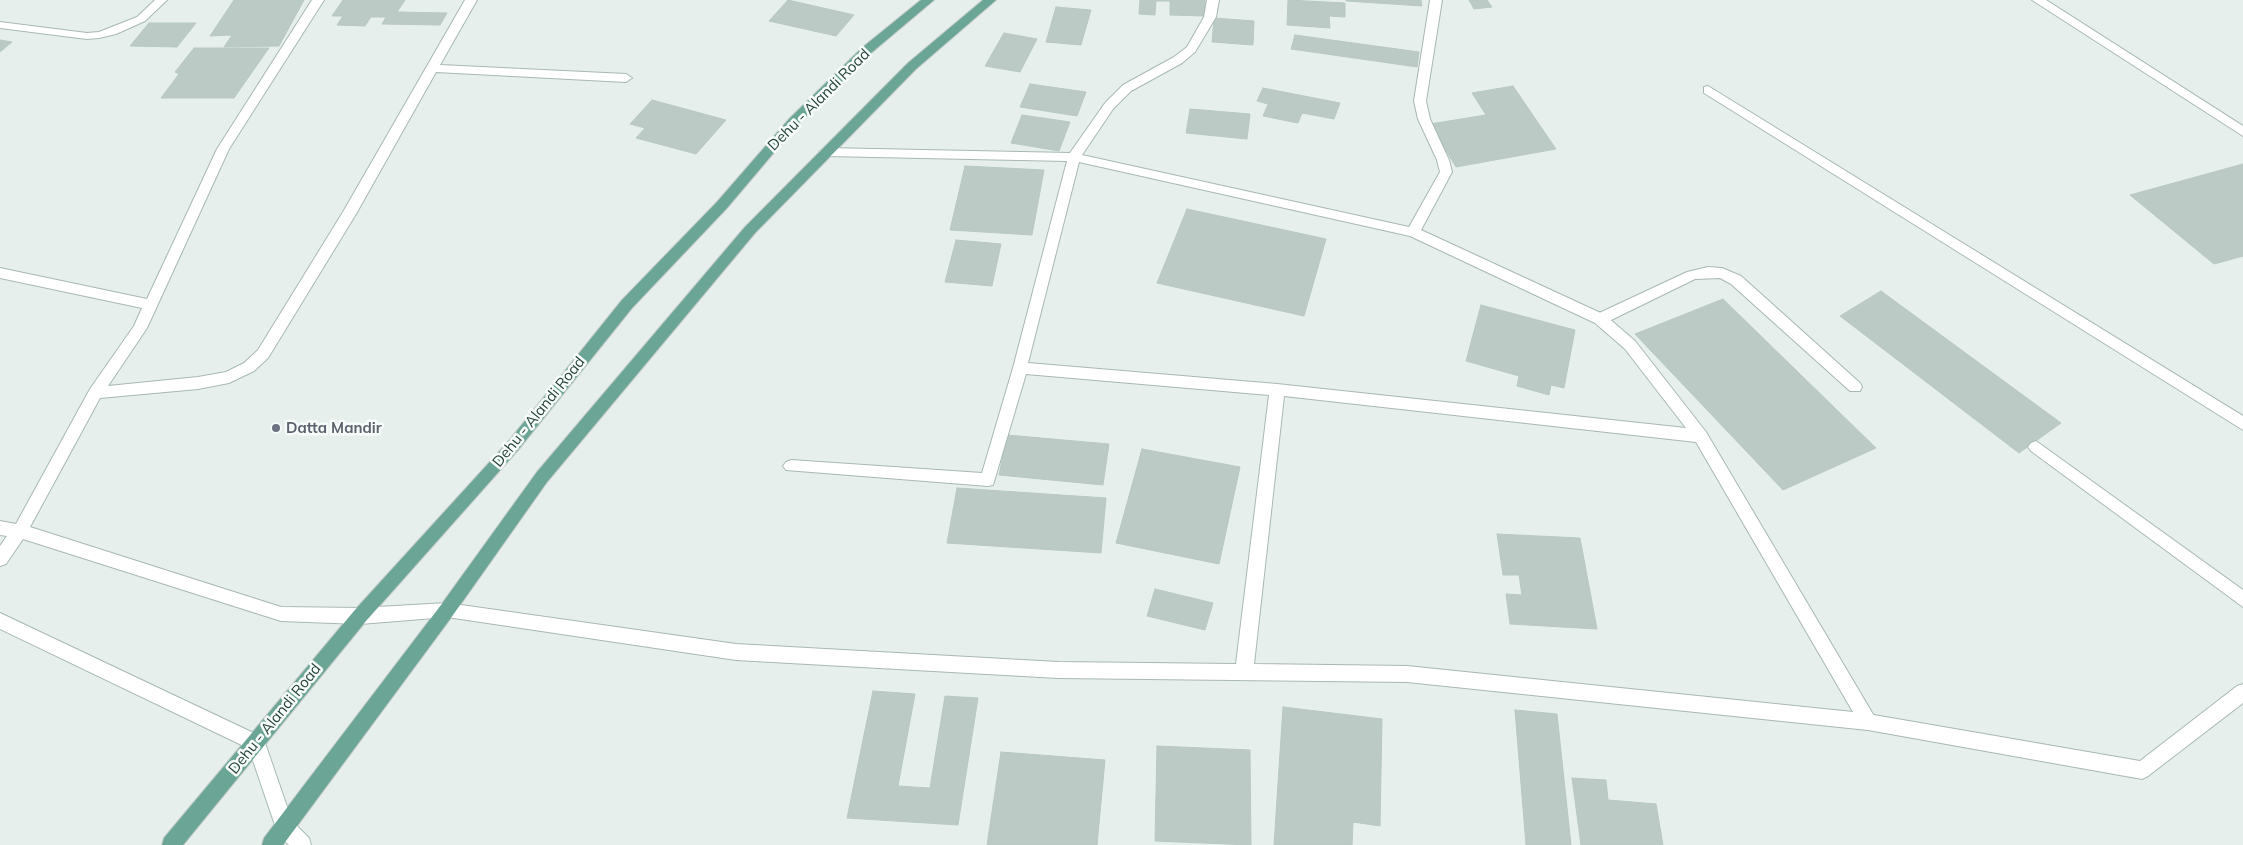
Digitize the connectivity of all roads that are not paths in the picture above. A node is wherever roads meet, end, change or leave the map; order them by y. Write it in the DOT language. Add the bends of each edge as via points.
graph roads {
  1 [pos="161,0"];
  2 [pos="318,0"];
  3 [pos="471,0"];
  4 [pos="928,0"];
  5 [pos="990,0"];
  6 [pos="1213,0"];
  7 [pos="1436,0"];
  8 [pos="2038,0"];
  9 [pos="0,25"];
  10 [pos="432,68"];
  11 [pos="626,78"];
  12 [pos="1708,90"];
  13 [pos="2243,132"];
  14 [pos="825,152"];
  15 [pos="1074,157"];
  16 [pos="1413,232"];
  17 [pos="0,272"];
  18 [pos="151,306"];
  19 [pos="1600,319"];
  20 [pos="1020,368"];
  21 [pos="1855,387"];
  22 [pos="1276,390"];
  23 [pos="94,393"];
  24 [pos="2243,424"];
  25 [pos="1701,436"];
  26 [pos="2036,447"];
  27 [pos="791,466"];
  28 [pos="0,528"];
  29 [pos="20,531"];
  30 [pos="0,559"];
  31 [pos="2243,600"];
  32 [pos="447,610"];
  33 [pos="360,616"];
  34 [pos="0,621"];
  35 [pos="1244,672"];
  36 [pos="2243,692"];
  37 [pos="1868,722"];
  38 [pos="256,743"];
  39 [pos="285,827"];
  40 [pos="172,845"];
  41 [pos="271,845"];
  42 [pos="302,845"];
  1 -- 9 [label="street" via="141,19 99,35"];
  2 -- 18 [label="street" via="223,149"];
  3 -- 10 [label="street"];
  4 -- 33 [label="main road, Dehu - Alandi Road" via="867,50 794,121 722,205 627,304 513,446"];
  5 -- 14 [label="main road" via="912,66"];
  6 -- 15 [label="street" via="1210,17 1191,49 1178,60 1127,88 1109,106"];
  7 -- 16 [label="street" via="1420,101 1446,172"];
  8 -- 13 [label="street"];
  10 -- 11 [label="street"];
  10 -- 23 [label="street" via="349,214 263,354 229,376 198,383"];
  12 -- 24 [label="street"];
  14 -- 15 [label="street"];
  14 -- 32 [label="main road" via="750,230 542,477"];
  15 -- 16 [label="street"];
  15 -- 20 [label="street"];
  16 -- 19 [label="street"];
  17 -- 18 [label="street"];
  18 -- 23 [label="street" via="140,328"];
  19 -- 21 [label="street" via="1692,275 1722,273 1736,280"];
  19 -- 25 [label="street" via="1630,345"];
  20 -- 22 [label="street"];
  20 -- 27 [label="street" via="988,480"];
  22 -- 25 [label="street"];
  22 -- 35 [label="street"];
  23 -- 29 [label="street"];
  25 -- 37 [label="street"];
  26 -- 31 [label="street"];
  28 -- 29 [label="street"];
  29 -- 30 [label="street"];
  29 -- 33 [label="street" via="281,614"];
  32 -- 33 [label="street"];
  32 -- 35 [label="street" via="736,652 1058,670"];
  32 -- 39 [label="main road"];
  33 -- 38 [label="main road, Dehu - Alandi Road"];
  34 -- 38 [label="street"];
  35 -- 37 [label="street" via="1407,674"];
  36 -- 37 [label="street" via="2142,770"];
  38 -- 39 [label="street"];
  38 -- 40 [label="main road, Dehu - Alandi Road"];
  39 -- 41 [label="main road"];
  39 -- 42 [label="street"];
}
